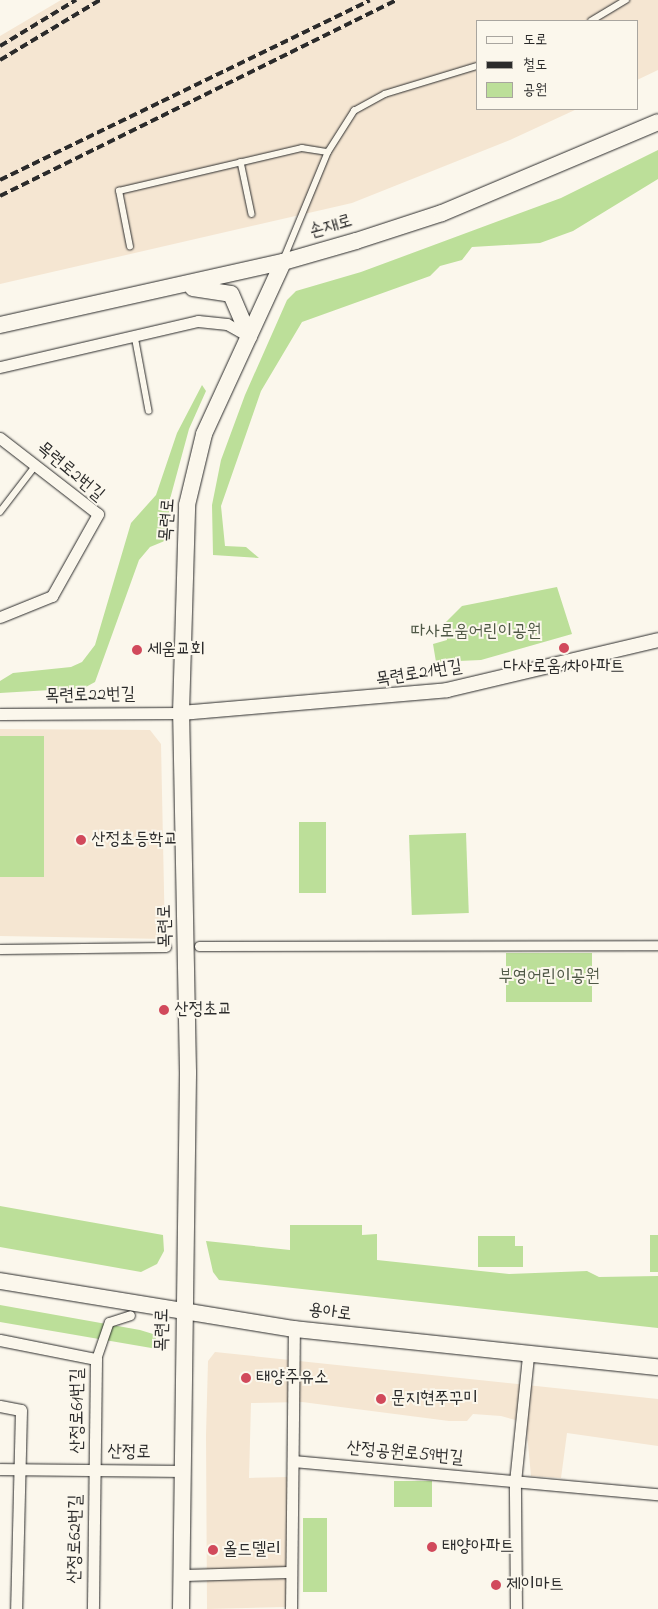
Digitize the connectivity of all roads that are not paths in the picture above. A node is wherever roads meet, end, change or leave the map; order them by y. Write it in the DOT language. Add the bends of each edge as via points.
graph roads {
  1 [pos="626,0"];
  2 [pos="593,20"];
  3 [pos="476,66"];
  4 [pos="658,122"];
  5 [pos="328,152"];
  6 [pos="241,162"];
  7 [pos="252,214"];
  8 [pos="130,247"];
  9 [pos="283,262"];
  10 [pos="166,288"];
  11 [pos="0,325"];
  12 [pos="135,336"];
  13 [pos="249,336"];
  14 [pos="0,367"];
  15 [pos="149,410"];
  16 [pos="0,438"];
  17 [pos="36,465"];
  18 [pos="0,512"];
  19 [pos="0,617"];
  20 [pos="658,640"];
  21 [pos="181,712"];
  22 [pos="0,714"];
  23 [pos="658,945"];
  24 [pos="198,946"];
  25 [pos="166,947"];
  26 [pos="0,949"];
  27 [pos="0,1281"];
  28 [pos="183,1312"];
  29 [pos="130,1315"];
  30 [pos="294,1328"];
  31 [pos="0,1340"];
  32 [pos="528,1356"];
  33 [pos="96,1359"];
  34 [pos="658,1367"];
  35 [pos="0,1406"];
  36 [pos="292,1461"];
  37 [pos="0,1469"];
  38 [pos="19,1469"];
  39 [pos="95,1470"];
  40 [pos="179,1471"];
  41 [pos="515,1482"];
  42 [pos="658,1494"];
  43 [pos="291,1572"];
  44 [pos="181,1575"];
  45 [pos="16,1609"];
  46 [pos="93,1609"];
  47 [pos="180,1609"];
  48 [pos="291,1609"];
  49 [pos="516,1609"];
  1 -- 2 [label="lane"];
  3 -- 5 [label="lane" via="366,102 342,124"];
  4 -- 9 [label="main road, 손재로" via="442,213"];
  5 -- 6 [label="lane" via="302,148"];
  5 -- 9 [label="lane"];
  6 -- 7 [label="lane"];
  6 -- 8 [label="lane" via="119,191"];
  9 -- 10 [label="main road, 손재로"];
  9 -- 13 [label="main road, 목련로"];
  10 -- 11 [label="main road, 손재로"];
  10 -- 13 [label="main road" via="220,289 231,294"];
  12 -- 13 [label="street" via="213,320"];
  12 -- 14 [label="street"];
  12 -- 15 [label="lane"];
  13 -- 21 [label="main road, 목련로" via="204,434 187,505"];
  16 -- 17 [label="street, 목련로2번길"];
  17 -- 18 [label="lane"];
  17 -- 19 [label="street, 목련로2번길" via="98,514 52,596"];
  20 -- 21 [label="street, 목련로21번길" via="447,690"];
  21 -- 22 [label="street, 목련로22번길"];
  21 -- 28 [label="main road, 목련로" via="188,1072"];
  23 -- 24 [label="street"];
  25 -- 26 [label="street"];
  27 -- 28 [label="main road, 용아로"];
  28 -- 30 [label="main road, 용아로"];
  28 -- 40 [label="main road, 목련로"];
  29 -- 33 [label="street" via="109,1322"];
  30 -- 32 [label="main road, 용아로"];
  30 -- 36 [label="street"];
  31 -- 33 [label="street, 산정로61번길"];
  32 -- 34 [label="main road, 용아로"];
  32 -- 41 [label="street"];
  33 -- 39 [label="street, 산정로61번길"];
  35 -- 38 [label="street" via="21,1410"];
  36 -- 41 [label="street, 산정공원로59번길"];
  36 -- 43 [label="street"];
  37 -- 38 [label="street, 산정로"];
  38 -- 39 [label="street, 산정로"];
  38 -- 45 [label="street"];
  39 -- 40 [label="street, 산정로"];
  39 -- 46 [label="street, 산정로62번길"];
  40 -- 44 [label="main road, 목련로"];
  41 -- 42 [label="street, 산정공원로59번길"];
  41 -- 49 [label="street"];
  43 -- 44 [label="street"];
  43 -- 48 [label="street"];
  44 -- 47 [label="main road, 목련로"];
}
